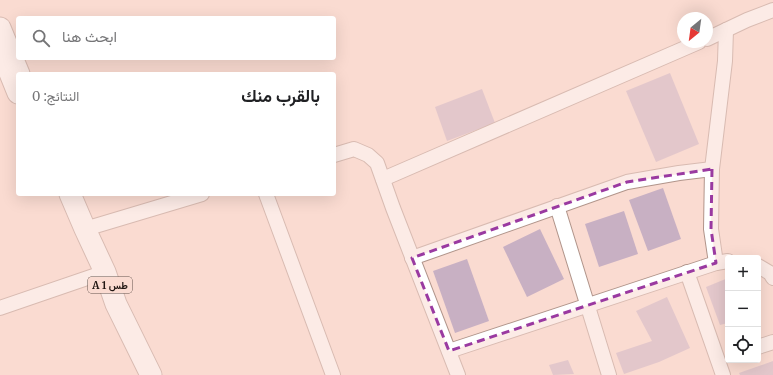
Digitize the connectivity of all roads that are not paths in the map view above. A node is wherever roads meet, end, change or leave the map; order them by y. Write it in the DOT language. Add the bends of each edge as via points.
graph roads {
  1 [pos="773,10"];
  2 [pos="0,28"];
  3 [pos="726,30"];
  4 [pos="713,36"];
  5 [pos="685,48"];
  6 [pos="0,50"];
  7 [pos="19,72"];
  8 [pos="16,87"];
  9 [pos="336,154"];
  10 [pos="712,169"];
  11 [pos="383,179"];
  12 [pos="62,196"];
  13 [pos="71,196"];
  14 [pos="195,196"];
  15 [pos="267,196"];
  16 [pos="557,206"];
  17 [pos="85,229"];
  18 [pos="412,258"];
  19 [pos="722,262"];
  20 [pos="761,268"];
  21 [pos="687,272"];
  22 [pos="99,273"];
  23 [pos="773,278"];
  24 [pos="587,305"];
  25 [pos="0,308"];
  26 [pos="773,342"];
  27 [pos="761,346"];
  28 [pos="449,351"];
  29 [pos="723,365"];
  30 [pos="141,375"];
  31 [pos="151,375"];
  32 [pos="333,375"];
  33 [pos="458,375"];
  34 [pos="609,375"];
  1 -- 3 [label="street"];
  2 -- 7 [label="highway"];
  3 -- 4 [label="street"];
  3 -- 10 [label="street"];
  5 -- 11 [label="street"];
  6 -- 8 [label="highway"];
  9 -- 11 [label="street" via="354,149 368,155 377,163"];
  10 -- 16 [label="street" via="627,182"];
  10 -- 19 [label="street" via="711,229"];
  11 -- 18 [label="street"];
  12 -- 22 [label="highway, A 1 طس"];
  13 -- 17 [label="highway, A 1 طس"];
  14 -- 17 [label="street"];
  15 -- 32 [label="street"];
  16 -- 18 [label="street"];
  16 -- 24 [label="street"];
  17 -- 22 [label="highway, A 1 طس"];
  18 -- 28 [label="street"];
  19 -- 21 [label="street"];
  20 -- 23 [label="street"];
  21 -- 24 [label="street"];
  21 -- 29 [label="street"];
  22 -- 25 [label="street"];
  22 -- 30 [label="highway, A 1 طس" via="104,294"];
  22 -- 31 [label="highway, A 1 طس"];
  24 -- 28 [label="street"];
  24 -- 34 [label="street"];
  26 -- 27 [label="street"];
  28 -- 33 [label="street"];
}
